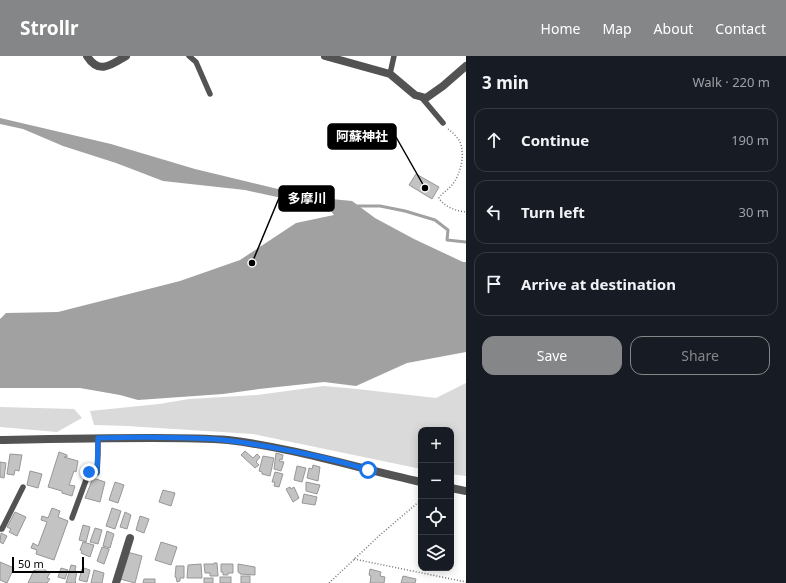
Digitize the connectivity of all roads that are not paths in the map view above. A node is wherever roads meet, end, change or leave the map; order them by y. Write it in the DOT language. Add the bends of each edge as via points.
graph roads {
  1 [pos="87,56"];
  2 [pos="126,56"];
  3 [pos="189,56"];
  4 [pos="325,56"];
  5 [pos="394,56"];
  6 [pos="466,66"];
  7 [pos="390,74"];
  8 [pos="210,94"];
  9 [pos="422,98"];
  10 [pos="442,123"];
  11 [pos="98,438"];
  12 [pos="0,440"];
  13 [pos="418,481"];
  14 [pos="23,487"];
  15 [pos="454,489"];
  16 [pos="466,491"];
  17 [pos="72,518"];
  18 [pos="0,529"];
  19 [pos="130,538"];
  20 [pos="116,583"];
  1 -- 2 [label="street" via="94,65 104,67"];
  3 -- 8 [label="lane" via="196,62"];
  4 -- 7 [label="street"];
  5 -- 7 [label="lane"];
  6 -- 9 [label="street" via="428,97"];
  7 -- 9 [label="street"];
  9 -- 10 [label="lane"];
  11 -- 12 [label="street"];
  11 -- 13 [label="street" via="229,440 334,460"];
  11 -- 17 [label="lane" via="97,473 89,472"];
  14 -- 18 [label="lane"];
  15 -- 16 [label="street"];
  19 -- 20 [label="street"];
}
